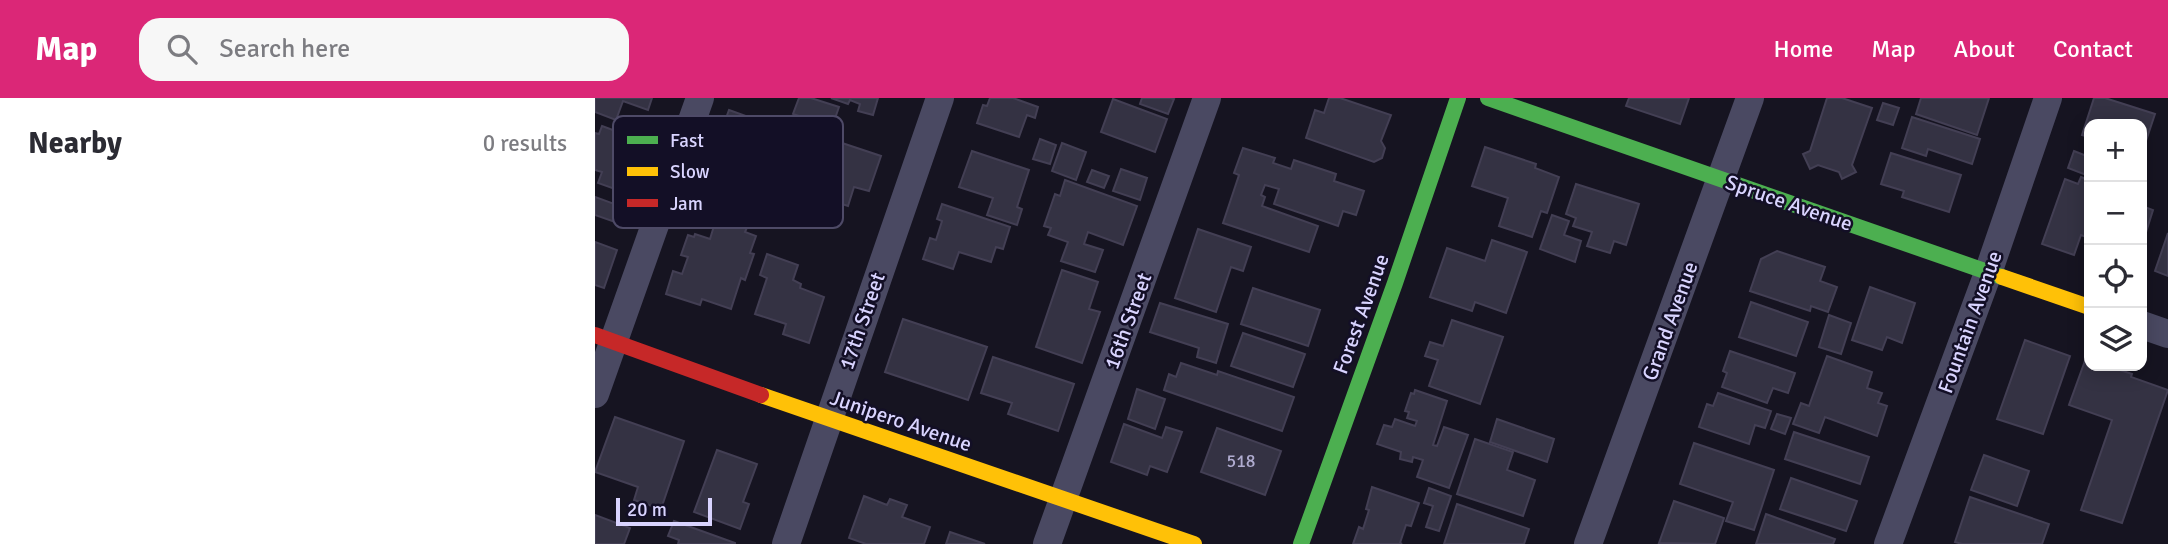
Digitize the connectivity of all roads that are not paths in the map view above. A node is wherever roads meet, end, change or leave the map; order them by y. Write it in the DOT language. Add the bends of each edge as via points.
graph roads {
  1 [pos="700,98"];
  2 [pos="940,98"];
  3 [pos="1207,98"];
  4 [pos="1458,98"];
  5 [pos="1488,98"];
  6 [pos="1750,98"];
  7 [pos="2047,98"];
  8 [pos="693,116"];
  9 [pos="1721,180"];
  10 [pos="648,228"];
  11 [pos="1988,273"];
  12 [pos="2084,305"];
  13 [pos="2147,327"];
  14 [pos="2168,334"];
  15 [pos="604,338"];
  16 [pos="595,394"];
  17 [pos="828,419"];
  18 [pos="1064,498"];
  19 [pos="786,544"];
  20 [pos="1047,544"];
  21 [pos="1194,544"];
  22 [pos="1301,544"];
  23 [pos="1588,544"];
  24 [pos="1888,544"];
  1 -- 8 [label="street"];
  2 -- 17 [label="street, 17th Street"];
  3 -- 18 [label="street, 16th Street"];
  4 -- 22 [label="street, Forest Avenue"];
  5 -- 9 [label="street, Spruce Avenue"];
  6 -- 9 [label="street, Grand Avenue"];
  7 -- 11 [label="street, Fountain Avenue"];
  9 -- 11 [label="street, Spruce Avenue"];
  9 -- 23 [label="street, Grand Avenue"];
  10 -- 15 [label="street"];
  11 -- 12 [label="street, Spruce Avenue"];
  11 -- 24 [label="street, Fountain Avenue"];
  13 -- 14 [label="street"];
  15 -- 16 [label="street"];
  15 -- 17 [label="street, Junipero Avenue"];
  17 -- 18 [label="street, Junipero Avenue"];
  17 -- 19 [label="street, 17th Street"];
  18 -- 20 [label="street, 16th Street"];
  18 -- 21 [label="street, Junipero Avenue"];
}
